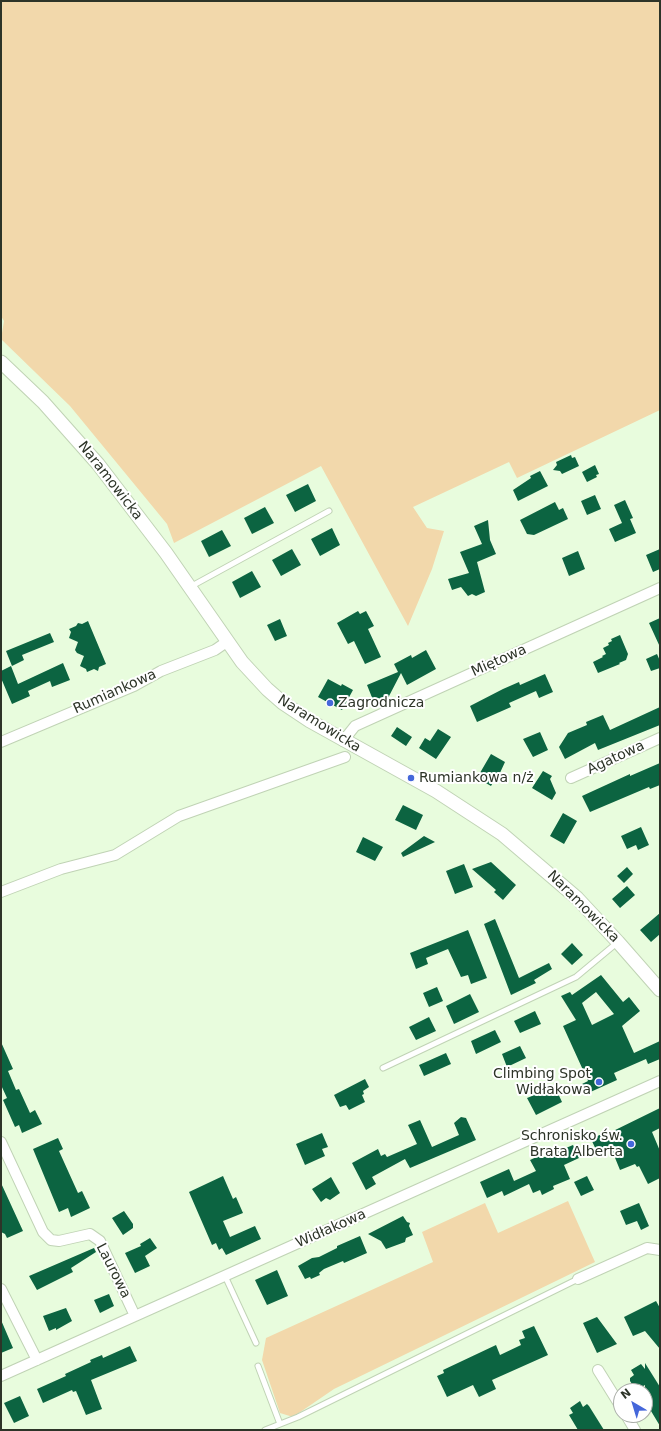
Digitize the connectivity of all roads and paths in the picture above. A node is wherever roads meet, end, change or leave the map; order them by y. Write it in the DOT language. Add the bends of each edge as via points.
graph roads {
  1 [pos="1,362"];
  2 [pos="329,511"];
  3 [pos="189,587"];
  4 [pos="660,588"];
  5 [pos="228,641"];
  6 [pos="660,738"];
  7 [pos="343,741"];
  8 [pos="1,742"];
  9 [pos="345,757"];
  10 [pos="571,778"];
  11 [pos="1,892"];
  12 [pos="618,942"];
  13 [pos="660,990"];
  14 [pos="383,1068"];
  15 [pos="660,1081"];
  16 [pos="1,1142"];
  17 [pos="660,1250"];
  18 [pos="225,1276"];
  19 [pos="578,1279"];
  20 [pos="1,1290"];
  21 [pos="135,1316"];
  22 [pos="256,1343"];
  23 [pos="38,1360"];
  24 [pos="258,1366"];
  25 [pos="598,1370"];
  26 [pos="1,1376"];
  27 [pos="613,1394"];
  28 [pos="280,1424"];
  29 [pos="265,1430"];
  1 -- 3 [label="street, Naramowicka" via="78,440 144,524"];
  2 -- 3 [label="lane"];
  3 -- 5 [label="street, Naramowicka"];
  4 -- 7 [label="street, Miętowa" via="355,726"];
  5 -- 7 [label="street, Naramowicka" via="250,672 274,696"];
  5 -- 8 [label="street, Rumiankowa" via="215,650"];
  6 -- 10 [label="street, Agatowa"];
  7 -- 12 [label="street, Naramowicka" via="436,791 502,834 565,887"];
  9 -- 11 [label="street" via="180,816 115,855 61,869"];
  12 -- 13 [label="street, Naramowicka"];
  12 -- 14 [label="lane" via="576,977"];
  15 -- 18 [label="street, Widłakowa"];
  16 -- 21 [label="street, Laurowa" via="43,1232 51,1240 59,1241 90,1234 100,1241"];
  17 -- 19 [label="street" via="647,1248"];
  18 -- 21 [label="street, Widłakowa"];
  18 -- 22 [label="lane"];
  19 -- 28 [label="lane"];
  20 -- 23 [label="street"];
  21 -- 23 [label="street, Widłakowa"];
  23 -- 26 [label="street, Widłakowa"];
  24 -- 28 [label="lane"];
  25 -- 27 [label="street"];
  28 -- 29 [label="lane"];
}
